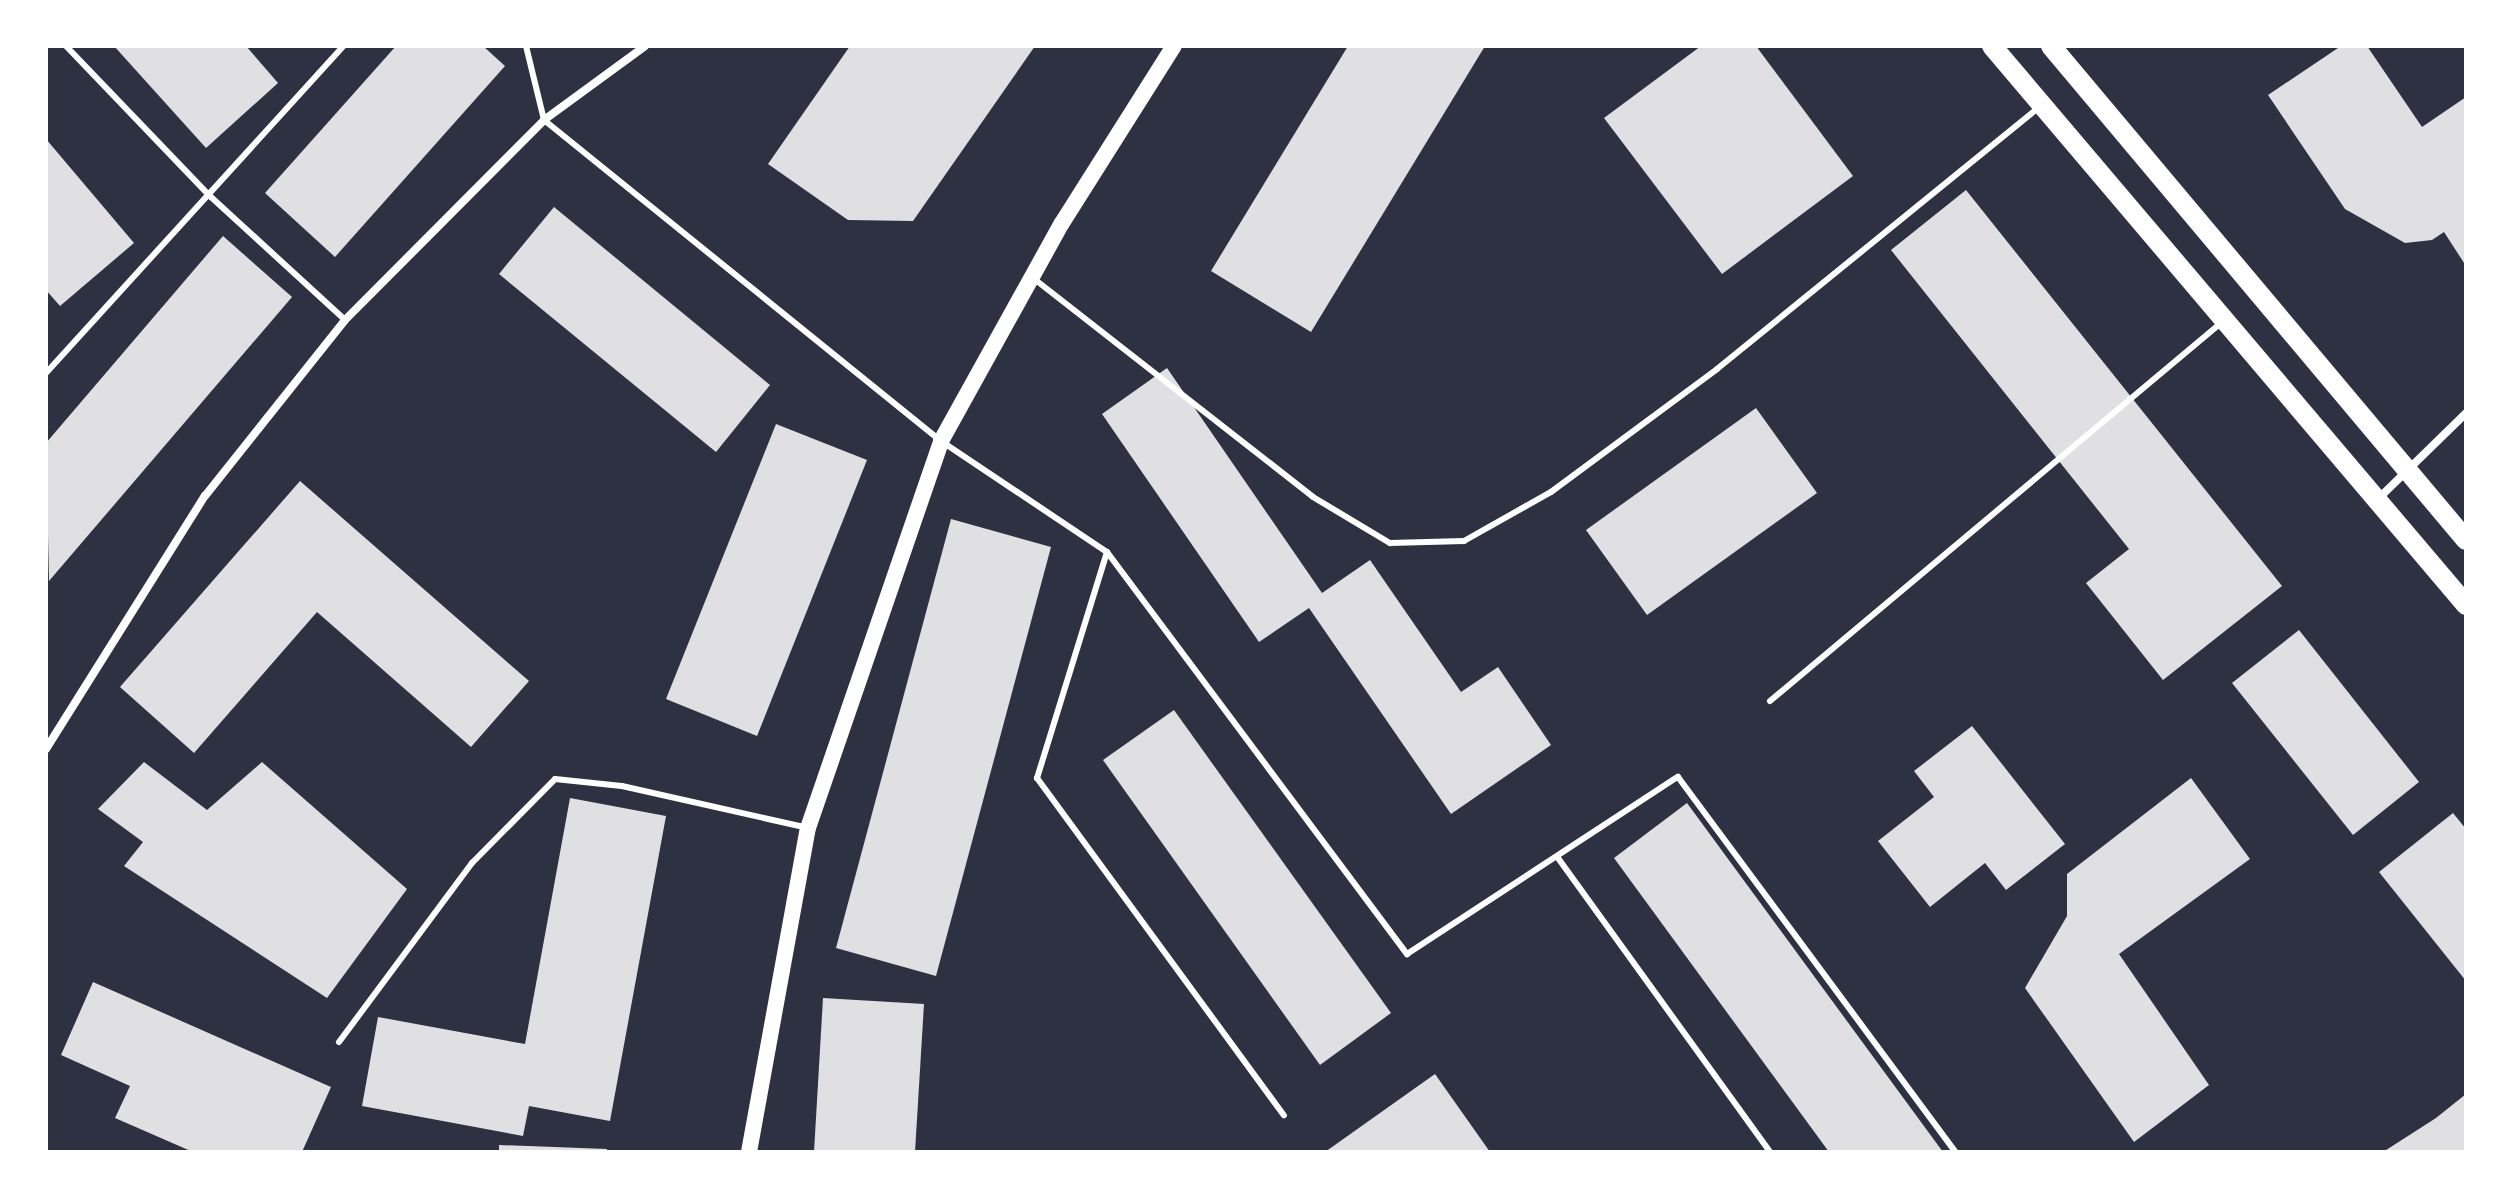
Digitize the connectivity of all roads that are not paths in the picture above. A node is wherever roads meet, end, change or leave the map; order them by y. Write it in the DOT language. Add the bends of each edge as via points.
graph roads {
  1 [pos="66,46"];
  2 [pos="344,46"];
  3 [pos="526,46"];
  4 [pos="645,46"];
  5 [pos="1174,46"];
  6 [pos="1992,46"];
  7 [pos="2051,46"];
  8 [pos="2042,105"];
  9 [pos="544,120"];
  10 [pos="211,197"];
  11 [pos="1033,278"];
  12 [pos="2226,318"];
  13 [pos="345,320"];
  14 [pos="46,373"];
  15 [pos="2466,413"];
  16 [pos="941,441"];
  17 [pos="2408,472"];
  18 [pos="2376,500"];
  19 [pos="2466,540"];
  20 [pos="1107,552"];
  21 [pos="2466,605"];
  22 [pos="1770,701"];
  23 [pos="46,749"];
  24 [pos="808,828"];
  25 [pos="1558,858"];
  26 [pos="339,1042"];
  27 [pos="1284,1115"];
  28 [pos="749,1152"];
  29 [pos="1770,1152"];
  30 [pos="1955,1152"];
  1 -- 10 [label="lane"];
  2 -- 10 [label="lane"];
  3 -- 9 [label="lane"];
  4 -- 9 [label="street"];
  5 -- 11 [label="main road"];
  6 -- 8 [label="main road"];
  7 -- 17 [label="main road"];
  8 -- 11 [label="lane" via="1717,369 1551,492 1464,541 1390,543 1313,497"];
  8 -- 12 [label="main road"];
  9 -- 13 [label="street"];
  9 -- 16 [label="lane"];
  10 -- 13 [label="lane"];
  10 -- 14 [label="lane"];
  11 -- 16 [label="main road"];
  12 -- 18 [label="main road"];
  12 -- 22 [label="lane"];
  13 -- 23 [label="street" via="205,496"];
  15 -- 17 [label="street"];
  16 -- 20 [label="lane"];
  16 -- 24 [label="main road"];
  17 -- 18 [label="street"];
  17 -- 19 [label="main road"];
  18 -- 21 [label="main road"];
  20 -- 25 [label="lane" via="1407,954"];
  20 -- 27 [label="lane" via="1037,778"];
  24 -- 26 [label="lane" via="622,786 555,779 472,863"];
  24 -- 28 [label="main road"];
  25 -- 29 [label="lane"];
  25 -- 30 [label="lane" via="1678,777"];
}
